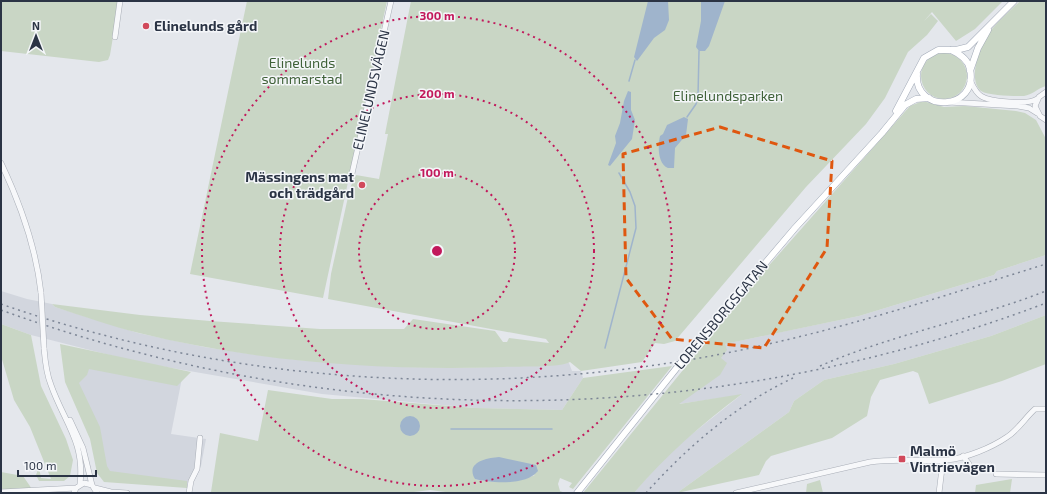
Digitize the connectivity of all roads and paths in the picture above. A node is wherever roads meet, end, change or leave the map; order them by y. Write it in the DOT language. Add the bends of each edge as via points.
graph roads {
  1 [pos="120,1"];
  2 [pos="391,1"];
  3 [pos="1014,1"];
  4 [pos="1001,13"];
  5 [pos="115,37"];
  6 [pos="950,50"];
  7 [pos="918,71"];
  8 [pos="970,72"];
  9 [pos="970,80"];
  10 [pos="1046,92"];
  11 [pos="929,98"];
  12 [pos="1037,99"];
  13 [pos="947,102"];
  14 [pos="1037,113"];
  15 [pos="1046,120"];
  16 [pos="873,142"];
  17 [pos="1,163"];
  18 [pos="351,178"];
  19 [pos="1046,409"];
  20 [pos="63,411"];
  21 [pos="200,438"];
  22 [pos="962,456"];
  23 [pos="943,460"];
  24 [pos="969,464"];
  25 [pos="996,474"];
  26 [pos="1046,475"];
  27 [pos="76,488"];
  28 [pos="94,489"];
  29 [pos="1,492"];
  30 [pos="127,493"];
  31 [pos="189,493"];
  32 [pos="577,493"];
  33 [pos="736,493"];
  34 [pos="938,493"];
  1 -- 5 [label="street"];
  2 -- 18 [label="street, ELINELUNDSVÄGEN"];
  3 -- 4 [label="main road, LORENSBORGSGATAN"];
  4 -- 6 [label="main road, LORENSBORGSGATAN" via="972,44 962,49"];
  4 -- 8 [label="main road, LORENSBORGSGATAN" via="982,40"];
  6 -- 7 [label="main road, LORENSBORGSGATAN" via="938,50 928,54"];
  6 -- 8 [label="main road, LORENSBORGSGATAN" via="964,57"];
  7 -- 11 [label="main road" via="919,86"];
  7 -- 16 [label="main road, LORENSBORGSGATAN" via="902,101"];
  8 -- 9 [label="main road, LORENSBORGSGATAN"];
  9 -- 12 [label="street" via="977,93 991,100 1030,102"];
  9 -- 13 [label="main road" via="962,96"];
  10 -- 12 [label="street"];
  11 -- 13 [label="main road, LORENSBORGSGATAN"];
  11 -- 16 [label="main road, LORENSBORGSGATAN" via="911,101"];
  12 -- 14 [label="street"];
  13 -- 14 [label="street" via="1018,106"];
  14 -- 15 [label="street"];
  16 -- 32 [label="main road, LORENSBORGSGATAN" via="737,295"];
  17 -- 20 [label="street, bridge" via="19,204 36,258 44,348 50,383"];
  19 -- 22 [label="street" via="1039,408 1032,412 1002,441"];
  20 -- 27 [label="street" via="78,448 81,468"];
  20 -- 28 [label="street" via="74,426 83,448"];
  21 -- 31 [label="street" via="197,469 190,481"];
  22 -- 23 [label="street"];
  22 -- 24 [label="street"];
  23 -- 33 [label="street" via="902,459 870,462"];
  23 -- 34 [label="street"];
  25 -- 26 [label="street"];
  27 -- 28 [label="street" via="88,483"];
  27 -- 29 [label="street"];
  28 -- 30 [label="street"];
}
